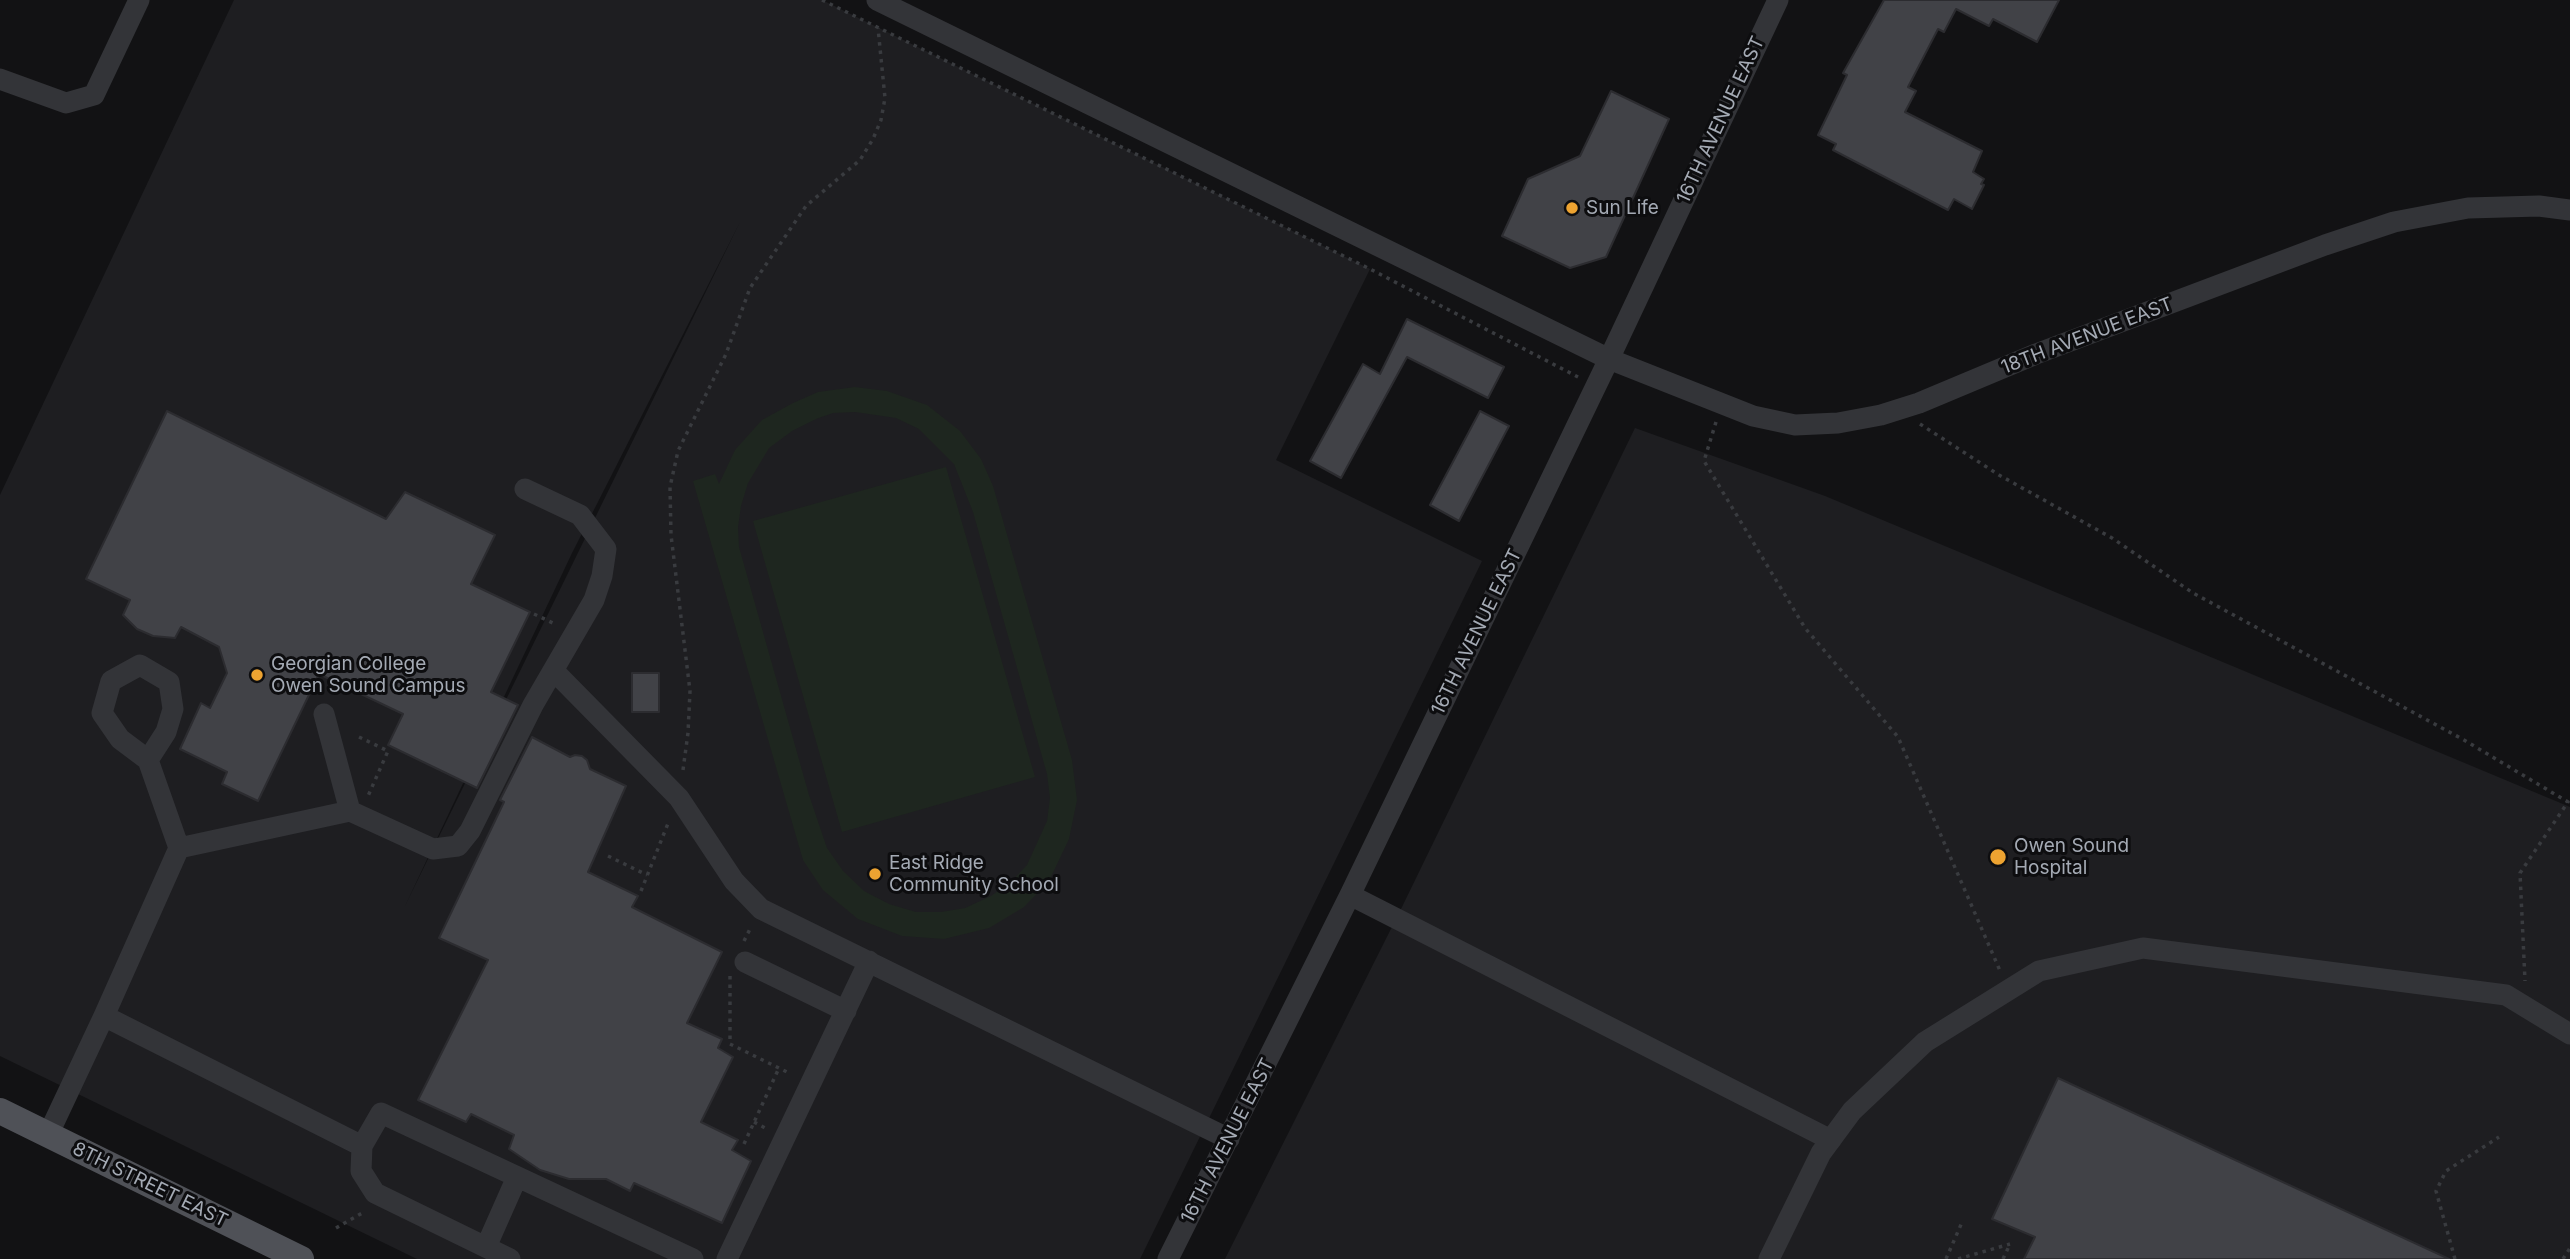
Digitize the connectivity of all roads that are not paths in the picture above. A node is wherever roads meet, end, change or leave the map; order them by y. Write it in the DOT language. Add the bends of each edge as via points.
graph roads {
  1 [pos="139,0"];
  2 [pos="877,0"];
  3 [pos="1778,0"];
  4 [pos="0,79"];
  5 [pos="2570,210"];
  6 [pos="1609,359"];
  7 [pos="524,489"];
  8 [pos="554,670"];
  9 [pos="324,713"];
  10 [pos="148,760"];
  11 [pos="355,814"];
  12 [pos="179,848"];
  13 [pos="1350,895"];
  14 [pos="738,958"];
  15 [pos="869,961"];
  16 [pos="846,1011"];
  17 [pos="104,1016"];
  18 [pos="2570,1034"];
  19 [pos="0,1111"];
  20 [pos="48,1135"];
  21 [pos="1228,1139"];
  22 [pos="1831,1140"];
  23 [pos="362,1146"];
  24 [pos="517,1177"];
  25 [pos="486,1247"];
  26 [pos="301,1259"];
  27 [pos="510,1259"];
  28 [pos="693,1259"];
  29 [pos="727,1259"];
  30 [pos="1168,1259"];
  31 [pos="1769,1259"];
  1 -- 4 [label="street" via="94,95 66,103"];
  2 -- 6 [label="street, 18TH AVENUE EAST"];
  3 -- 6 [label="street, 16TH AVENUE EAST"];
  5 -- 6 [label="street, 18TH AVENUE EAST" via="2468,208 2394,222 2036,354 1919,403 1838,424 1795,425 1753,416"];
  6 -- 13 [label="street, 16TH AVENUE EAST"];
  7 -- 8 [label="street" via="580,515 606,549 594,600"];
  8 -- 11 [label="street" via="458,846 433,849"];
  8 -- 15 [label="street" via="679,798 734,881 761,909"];
  9 -- 11 [label="street"];
  10 -- 12 [label="street"];
  11 -- 12 [label="street"];
  12 -- 17 [label="street"];
  13 -- 21 [label="street, 16TH AVENUE EAST"];
  13 -- 22 [label="street"];
  14 -- 16 [label="street"];
  15 -- 16 [label="street"];
  15 -- 21 [label="street"];
  16 -- 29 [label="street"];
  17 -- 20 [label="street"];
  17 -- 23 [label="street"];
  18 -- 22 [label="street" via="2505,995 2143,948 2039,971 1925,1042 1852,1111"];
  19 -- 20 [label="main road, 8TH STREET EAST"];
  20 -- 26 [label="main road, 8TH STREET EAST"];
  21 -- 30 [label="street, 16TH AVENUE EAST"];
  22 -- 31 [label="street"];
  23 -- 24 [label="street" via="382,1113"];
  23 -- 25 [label="street" via="361,1171 375,1194"];
  24 -- 25 [label="street"];
  24 -- 28 [label="street"];
  25 -- 27 [label="street"];
}
